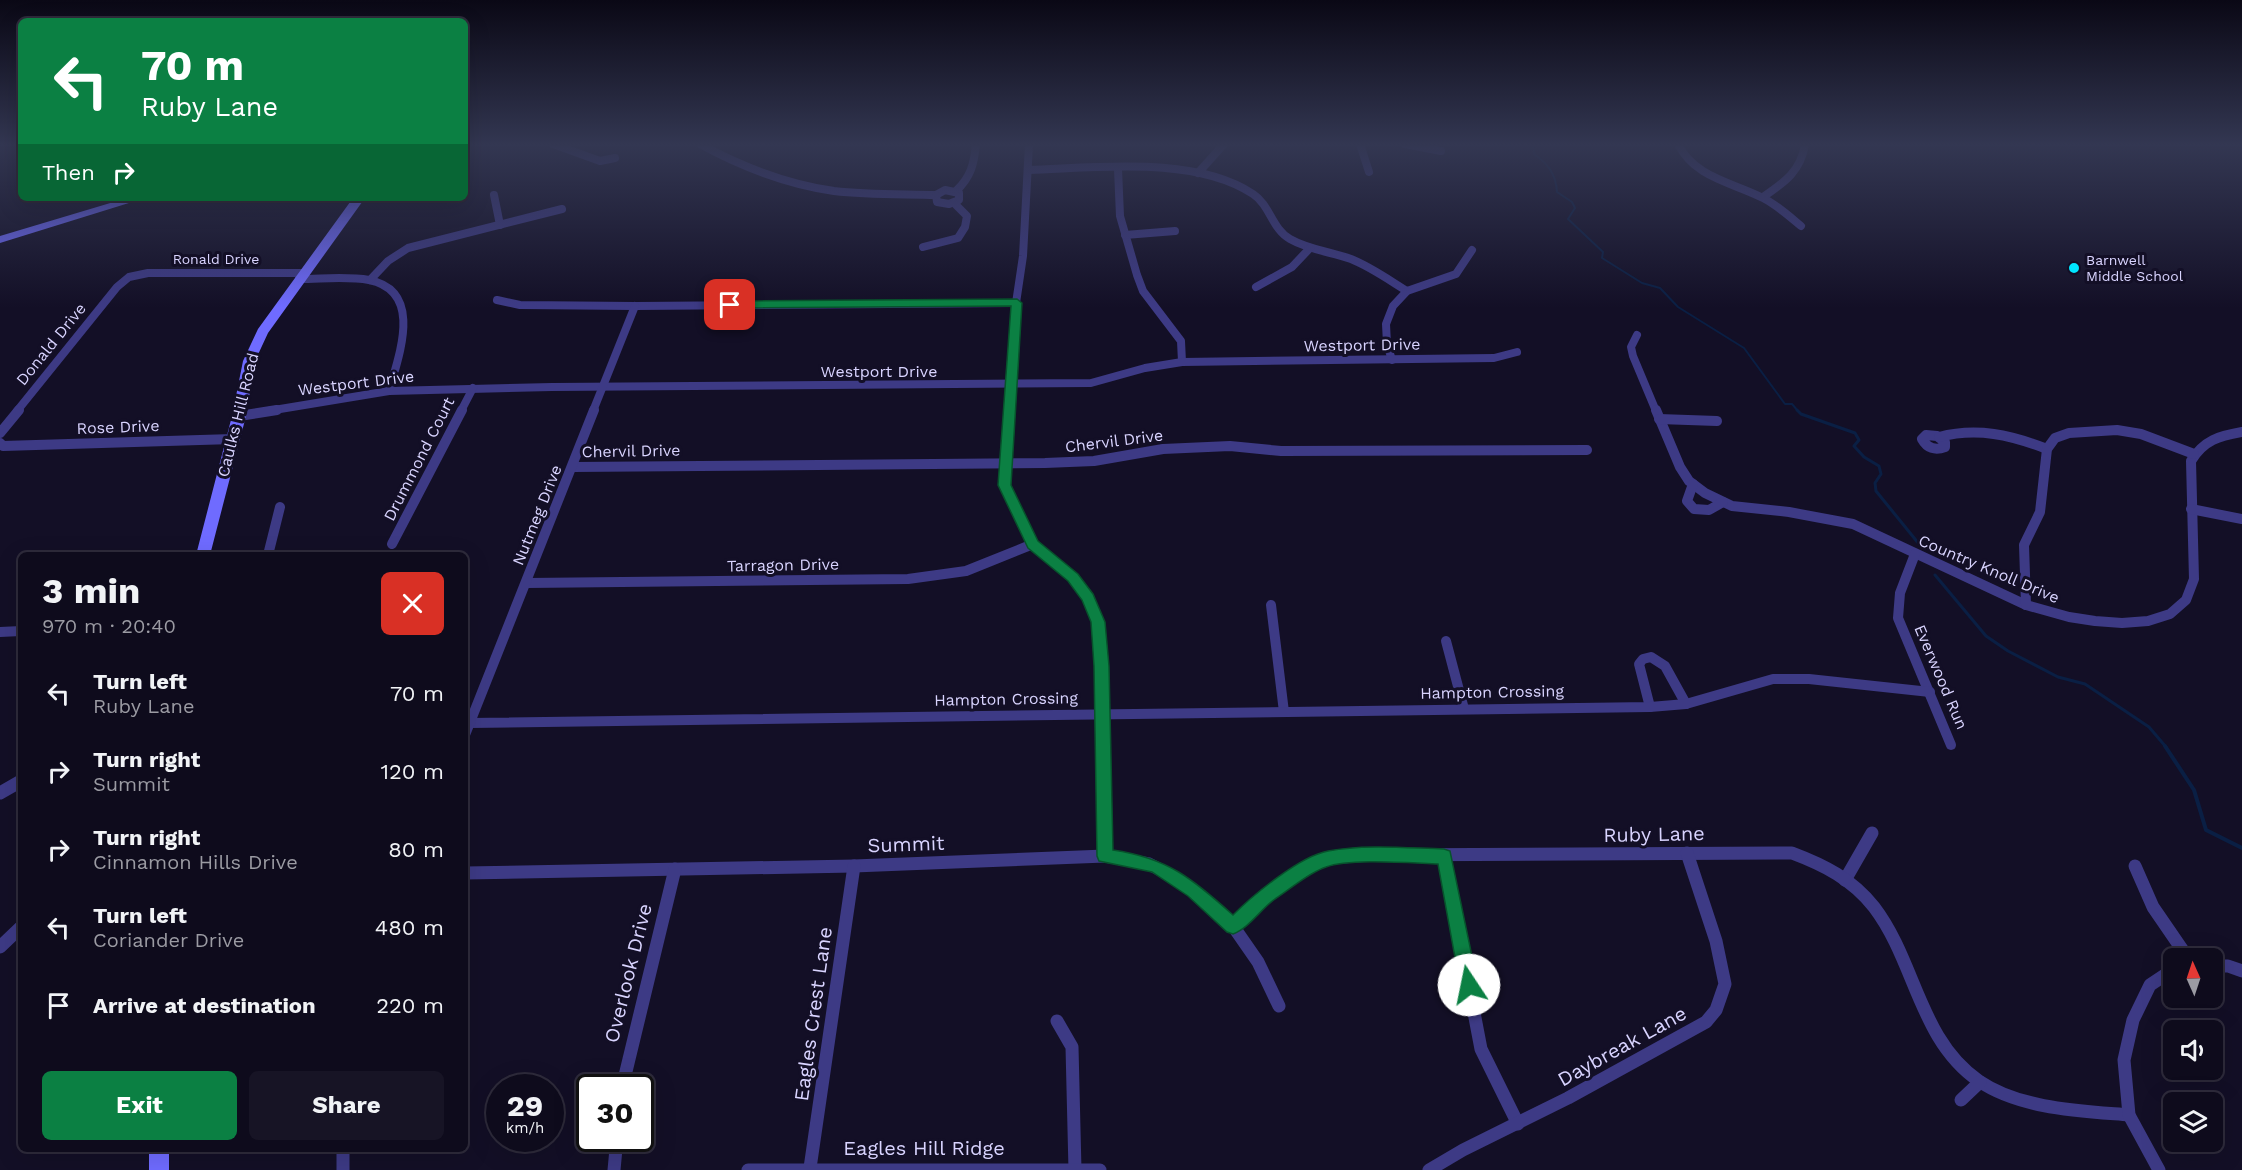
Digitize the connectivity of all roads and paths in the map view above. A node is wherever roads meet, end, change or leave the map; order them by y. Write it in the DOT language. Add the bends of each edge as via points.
graph roads {
  1 [pos="495,199"];
  2 [pos="935,199"];
  3 [pos="959,199"];
  4 [pos="1026,199"];
  5 [pos="1119,199"];
  6 [pos="1257,199"];
  7 [pos="1764,199"];
  8 [pos="130,201"];
  9 [pos="357,201"];
  10 [pos="954,203"];
  11 [pos="562,209"];
  12 [pos="500,225"];
  13 [pos="1801,226"];
  14 [pos="1175,231"];
  15 [pos="1125,235"];
  16 [pos="0,240"];
  17 [pos="923,247"];
  18 [pos="1310,248"];
  19 [pos="1472,250"];
  20 [pos="301,276"];
  21 [pos="129,277"];
  22 [pos="370,280"];
  23 [pos="1256,286"];
  24 [pos="1407,291"];
  25 [pos="497,300"];
  26 [pos="1017,303"];
  27 [pos="635,306"];
  28 [pos="1637,335"];
  29 [pos="1517,352"];
  30 [pos="1392,360"];
  31 [pos="1182,362"];
  32 [pos="1013,385"];
  33 [pos="603,387"];
  34 [pos="473,388"];
  35 [pos="389,391"];
  36 [pos="239,416"];
  37 [pos="1659,419"];
  38 [pos="1717,421"];
  39 [pos="2242,432"];
  40 [pos="0,433"];
  41 [pos="1939,437"];
  42 [pos="233,439"];
  43 [pos="2,444"];
  44 [pos="2047,449"];
  45 [pos="1587,450"];
  46 [pos="2194,454"];
  47 [pos="1005,462"];
  48 [pos="573,467"];
  49 [pos="1694,484"];
  50 [pos="1723,502"];
  51 [pos="280,507"];
  52 [pos="2191,509"];
  53 [pos="2242,519"];
  54 [pos="392,544"];
  55 [pos="1033,544"];
  56 [pos="204,552"];
  57 [pos="268,552"];
  58 [pos="1915,554"];
  59 [pos="527,583"];
  60 [pos="1271,605"];
  61 [pos="2026,605"];
  62 [pos="18,631"];
  63 [pos="0,632"];
  64 [pos="1446,641"];
  65 [pos="1930,692"];
  66 [pos="1686,704"];
  67 [pos="1650,707"];
  68 [pos="1464,709"];
  69 [pos="1284,712"];
  70 [pos="1101,714"];
  71 [pos="470,723"];
  72 [pos="468,728"];
  73 [pos="1951,745"];
  74 [pos="18,783"];
  75 [pos="0,793"];
  76 [pos="1872,833"];
  77 [pos="1687,853"];
  78 [pos="1105,856"];
  79 [pos="1444,856"];
  80 [pos="854,866"];
  81 [pos="2135,866"];
  82 [pos="675,869"];
  83 [pos="468,873"];
  84 [pos="1845,880"];
  85 [pos="1233,926"];
  86 [pos="18,930"];
  87 [pos="0,947"];
  88 [pos="2181,948"];
  89 [pos="2223,966"];
  90 [pos="2242,971"];
  91 [pos="2163,976"];
  92 [pos="1279,1006"];
  93 [pos="1057,1021"];
  94 [pos="625,1074"];
  95 [pos="1980,1082"];
  96 [pos="1961,1100"];
  97 [pos="2129,1116"];
  98 [pos="1518,1124"];
  99 [pos="159,1152"];
  100 [pos="343,1152"];
  101 [pos="615,1152"];
  102 [pos="810,1168"];
  103 [pos="1075,1169"];
  104 [pos="159,1170"];
  105 [pos="343,1170"];
  106 [pos="614,1170"];
  107 [pos="748,1170"];
  108 [pos="1100,1170"];
  109 [pos="1429,1170"];
  110 [pos="2159,1170"];
  1 -- 12 [label="street"];
  2 -- 10 [label="street" via="940,203"];
  3 -- 10 [label="street"];
  4 -- 26 [label="street"];
  5 -- 15 [label="street"];
  6 -- 18 [label="street" via="1275,228"];
  7 -- 13 [label="street"];
  8 -- 16 [label="main road"];
  9 -- 20 [label="main road, Caulks Hill Road"];
  10 -- 17 [label="street" via="967,216 958,238"];
  11 -- 12 [label="street"];
  12 -- 22 [label="street" via="408,248"];
  14 -- 15 [label="street"];
  15 -- 31 [label="street" via="1143,291 1181,341"];
  18 -- 23 [label="street" via="1292,267"];
  18 -- 24 [label="street" via="1352,260"];
  19 -- 24 [label="street" via="1456,274"];
  20 -- 21 [label="street, Ronald Drive" via="148,273"];
  20 -- 22 [label="street, Ronald Drive"];
  20 -- 36 [label="main road, Caulks Hill Road" via="262,332 249,361"];
  21 -- 40 [label="street, Donald Drive"];
  22 -- 35 [label="street" via="389,287 404,305 403,333"];
  24 -- 30 [label="street" via="1387,316 1387,344"];
  25 -- 27 [label="street" via="520,305"];
  26 -- 27 [label="street"];
  26 -- 32 [label="street"];
  27 -- 33 [label="street, Nutmeg Drive"];
  28 -- 37 [label="street, Country Knoll Drive" via="1631,347 1633,356"];
  29 -- 30 [label="street, Westport Drive" via="1494,358"];
  30 -- 31 [label="street, Westport Drive"];
  31 -- 32 [label="street, Westport Drive" via="1144,368 1100,382"];
  32 -- 33 [label="street, Westport Drive"];
  32 -- 47 [label="street"];
  33 -- 34 [label="street, Westport Drive"];
  33 -- 48 [label="street, Nutmeg Drive"];
  34 -- 35 [label="street, Westport Drive"];
  34 -- 54 [label="street, Drummond Court"];
  35 -- 36 [label="street, Westport Drive"];
  36 -- 42 [label="main road, Caulks Hill Road"];
  37 -- 38 [label="street"];
  37 -- 49 [label="street, Country Knoll Drive" via="1680,467"];
  39 -- 46 [label="street" via="2220,436"];
  41 -- 44 [label="street" via="1953,432 2008,435"];
  42 -- 43 [label="street, Rose Drive"];
  42 -- 56 [label="main road, Caulks Hill Road"];
  44 -- 46 [label="street" via="2055,438 2069,432 2118,430 2141,434"];
  44 -- 61 [label="street" via="2040,512 2024,545"];
  45 -- 47 [label="street, Chervil Drive" via="1281,451 1230,446 1163,449 1094,461"];
  46 -- 52 [label="street, Country Knoll Drive"];
  47 -- 48 [label="street, Chervil Drive"];
  47 -- 55 [label="street" via="1004,485"];
  48 -- 59 [label="street, Nutmeg Drive"];
  49 -- 50 [label="street, Country Knoll Drive"];
  49 -- 50 [label="street, Country Knoll Drive" via="1687,501 1693,508 1712,512"];
  50 -- 58 [label="street, Country Knoll Drive" via="1854,524"];
  51 -- 57 [label="street"];
  52 -- 53 [label="street"];
  52 -- 61 [label="street, Country Knoll Drive" via="2193,589 2187,601 2168,613 2147,622 2104,623 2054,615"];
  55 -- 59 [label="street, Tarragon Drive" via="966,571 908,579"];
  55 -- 70 [label="street" via="1073,577 1098,622"];
  58 -- 61 [label="street, Country Knoll Drive"];
  58 -- 65 [label="street, Everwood Run" via="1902,581 1898,618"];
  59 -- 71 [label="street, Nutmeg Drive"];
  60 -- 69 [label="street"];
  62 -- 63 [label="street"];
  64 -- 68 [label="street"];
  65 -- 66 [label="street, Hampton Crossing" via="1773,679"];
  65 -- 73 [label="street, Everwood Run"];
  66 -- 67 [label="street, Hampton Crossing"];
  66 -- 67 [label="street" via="1665,666 1651,657 1639,664"];
  67 -- 68 [label="street, Hampton Crossing"];
  68 -- 69 [label="street, Hampton Crossing"];
  69 -- 70 [label="street, Hampton Crossing"];
  70 -- 71 [label="street, Hampton Crossing"];
  70 -- 78 [label="street"];
  71 -- 72 [label="street, Nutmeg Drive"];
  74 -- 75 [label="street"];
  76 -- 84 [label="street"];
  77 -- 79 [label="street, Ruby Lane"];
  77 -- 84 [label="street, Ruby Lane" via="1792,853 1823,864"];
  77 -- 98 [label="street, Daybreak Lane" via="1716,941 1725,984 1716,1010 1706,1022"];
  78 -- 80 [label="street, Summit"];
  78 -- 85 [label="street, Summit" via="1157,867 1194,891"];
  79 -- 85 [label="street, Ruby Lane" via="1327,858 1256,902"];
  79 -- 98 [label="street" via="1481,1049"];
  80 -- 82 [label="street, Summit"];
  80 -- 102 [label="street, Eagles Crest Lane"];
  81 -- 88 [label="street" via="2153,907"];
  82 -- 83 [label="street, Summit"];
  82 -- 94 [label="street, Overlook Drive"];
  84 -- 95 [label="street, Ruby Lane" via="1876,909 1923,1012 1950,1053"];
  85 -- 92 [label="street, Summit" via="1258,962"];
  86 -- 87 [label="street"];
  89 -- 90 [label="street"];
  91 -- 97 [label="street" via="2150,985 2133,1020 2124,1060"];
  93 -- 103 [label="street" via="1072,1047"];
  95 -- 96 [label="street"];
  95 -- 97 [label="street, Ruby Lane" via="2045,1105"];
  97 -- 110 [label="street"];
  98 -- 109 [label="street, Daybreak Lane" via="1452,1154"];
  99 -- 104 [label="main road"];
  100 -- 105 [label="street"];
  101 -- 106 [label="street"];
  102 -- 103 [label="street, Eagles Hill Ridge"];
  102 -- 107 [label="street, Eagles Hill Ridge"];
  103 -- 108 [label="street, Eagles Hill Ridge"];
}
